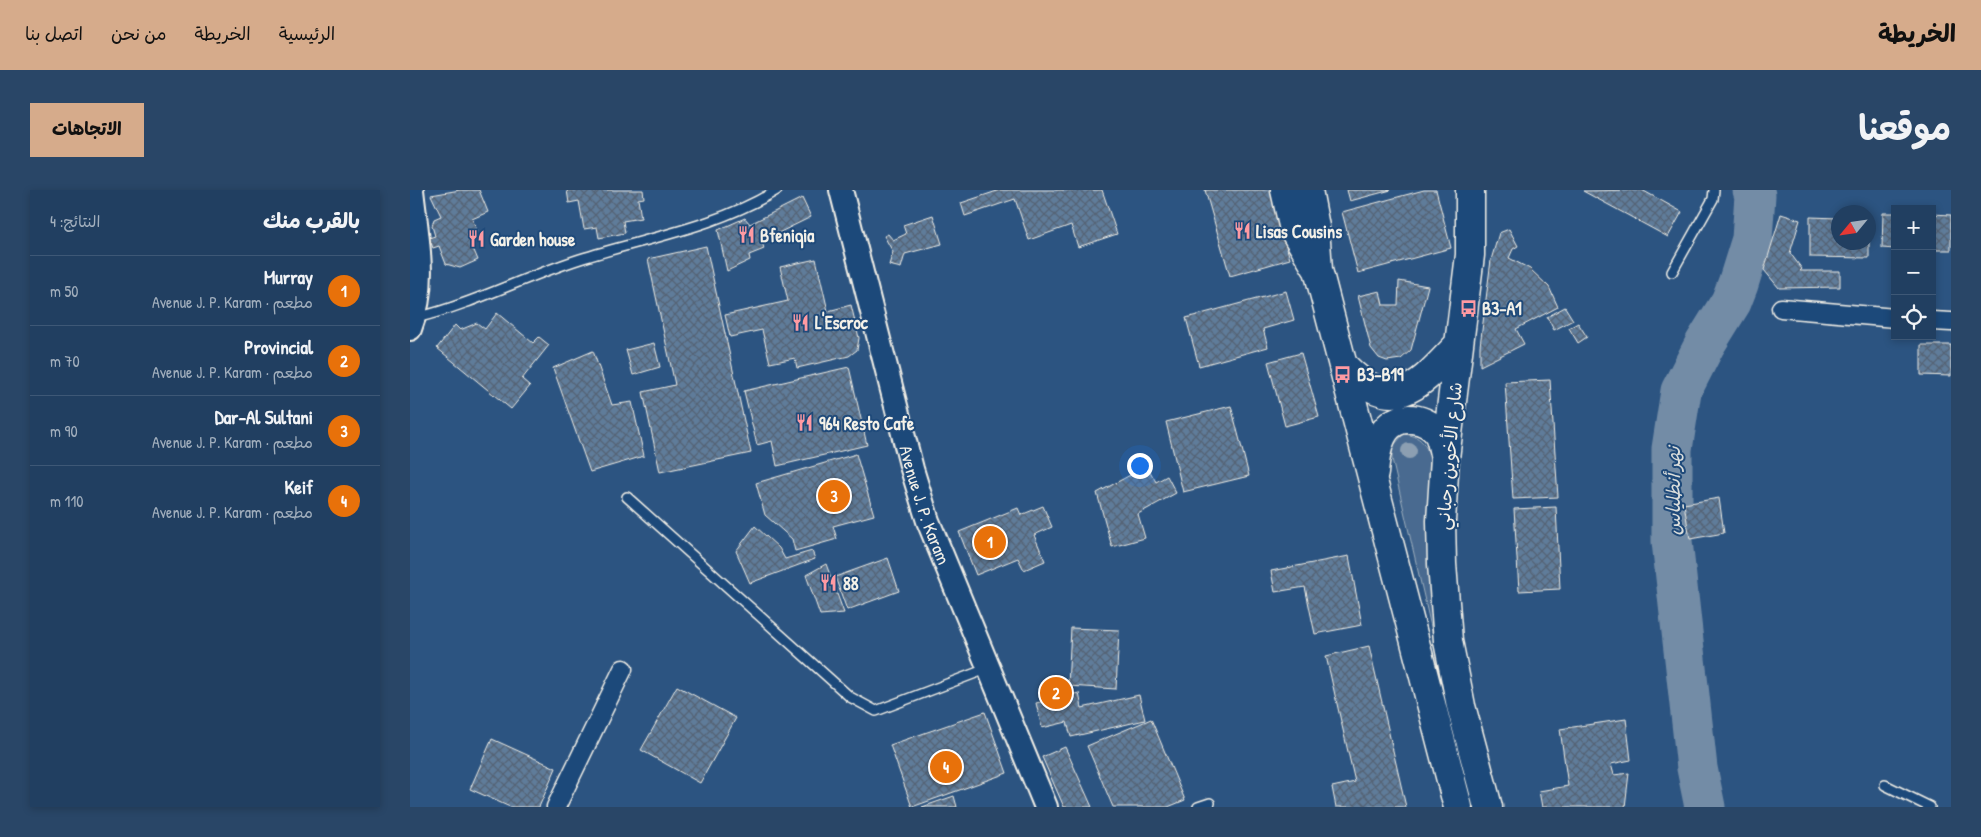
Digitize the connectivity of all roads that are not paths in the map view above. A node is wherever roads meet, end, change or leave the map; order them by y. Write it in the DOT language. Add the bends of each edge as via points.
graph roads {
  1 [pos="412,190"];
  2 [pos="777,190"];
  3 [pos="840,190"];
  4 [pos="1285,190"];
  5 [pos="1308,190"];
  6 [pos="1470,190"];
  7 [pos="1714,190"];
  8 [pos="1318,270"];
  9 [pos="1672,272"];
  10 [pos="1781,308"];
  11 [pos="1891,318"];
  12 [pos="1936,321"];
  13 [pos="411,322"];
  14 [pos="1951,322"];
  15 [pos="1459,344"];
  16 [pos="1344,366"];
  17 [pos="1445,458"];
  18 [pos="1373,478"];
  19 [pos="627,497"];
  20 [pos="989,668"];
  21 [pos="623,669"];
  22 [pos="1885,785"];
  23 [pos="1210,803"];
  24 [pos="556,807"];
  25 [pos="1046,807"];
  26 [pos="1198,807"];
  27 [pos="1458,807"];
  28 [pos="1488,807"];
  29 [pos="1930,807"];
  1 -- 13 [label="street" via="421,271 420,296"];
  2 -- 13 [label="lane" via="700,226 582,258"];
  3 -- 20 [label="street, Avenue J. P. Karam" via="928,521"];
  4 -- 8 [label="highway" via="1294,230"];
  5 -- 8 [label="highway" via="1316,227"];
  6 -- 15 [label="highway, شارع الأخوين رحباني" via="1470,255"];
  7 -- 9 [label="lane" via="1713,199"];
  8 -- 16 [label="highway"];
  10 -- 11 [label="street"];
  12 -- 14 [label="street"];
  15 -- 16 [label="highway" via="1419,382 1393,393 1372,390"];
  15 -- 17 [label="highway, شارع الأخوين رحباني"];
  16 -- 18 [label="highway"];
  17 -- 18 [label="highway" via="1439,436 1427,424 1419,420 1398,420 1382,435"];
  17 -- 28 [label="highway, شارع الأخوين رحباني" via="1442,530 1448,641 1461,706"];
  18 -- 27 [label="highway"];
  19 -- 20 [label="lane" via="850,697 876,711"];
  20 -- 25 [label="street, Avenue J. P. Karam"];
  21 -- 24 [label="street"];
  22 -- 29 [label="lane"];
  23 -- 26 [label="lane"];
}
